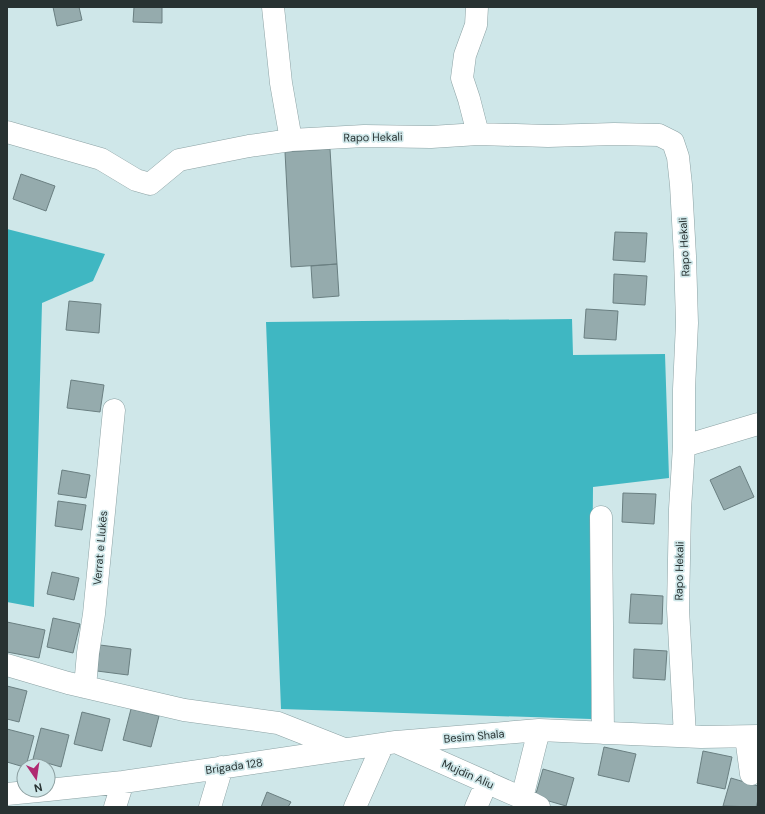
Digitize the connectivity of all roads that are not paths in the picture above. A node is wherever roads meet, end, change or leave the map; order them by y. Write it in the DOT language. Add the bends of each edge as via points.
graph roads {
  1 [pos="273,7"];
  2 [pos="477,7"];
  3 [pos="7,132"];
  4 [pos="478,134"];
  5 [pos="291,140"];
  6 [pos="114,410"];
  7 [pos="758,424"];
  8 [pos="684,446"];
  9 [pos="600,517"];
  10 [pos="7,666"];
  11 [pos="84,686"];
  12 [pos="539,730"];
  13 [pos="603,733"];
  14 [pos="686,736"];
  15 [pos="752,737"];
  16 [pos="390,743"];
  17 [pos="345,750"];
  18 [pos="222,767"];
  19 [pos="751,774"];
  20 [pos="123,782"];
  21 [pos="487,782"];
  22 [pos="56,789"];
  23 [pos="530,803"];
  24 [pos="115,807"];
  25 [pos="210,807"];
  26 [pos="355,807"];
  27 [pos="476,807"];
  1 -- 5 [label="street" via="281,83"];
  2 -- 4 [label="street" via="476,25 465,56 462,78"];
  3 -- 5 [label="street, Rapo Hekali" via="101,160 136,180 150,184 179,160"];
  4 -- 5 [label="street, Rapo Hekali"];
  4 -- 8 [label="street, Rapo Hekali" via="659,135 673,142 678,157 685,256 687,323"];
  6 -- 11 [label="street, Verrat e Llukës" via="94,614"];
  7 -- 8 [label="street"];
  8 -- 14 [label="street, Rapo Hekali" via="678,610"];
  9 -- 13 [label="street"];
  10 -- 11 [label="street"];
  11 -- 17 [label="street" via="184,710 278,723"];
  12 -- 13 [label="street, Besim Shala"];
  12 -- 16 [label="street, Besim Shala"];
  12 -- 23 [label="street"];
  13 -- 14 [label="street, Besim Shala"];
  14 -- 15 [label="street, Besim Shala"];
  15 -- 19 [label="street"];
  16 -- 17 [label="street, Besim Shala"];
  16 -- 21 [label="street, Mujdin Aliu"];
  16 -- 26 [label="street"];
  17 -- 18 [label="street, Brigada 128"];
  18 -- 20 [label="street, Brigada 128"];
  18 -- 25 [label="street"];
  20 -- 22 [label="street, Brigada 128"];
  20 -- 24 [label="street"];
  21 -- 23 [label="street, Mujdin Aliu"];
  21 -- 27 [label="street"];
}
